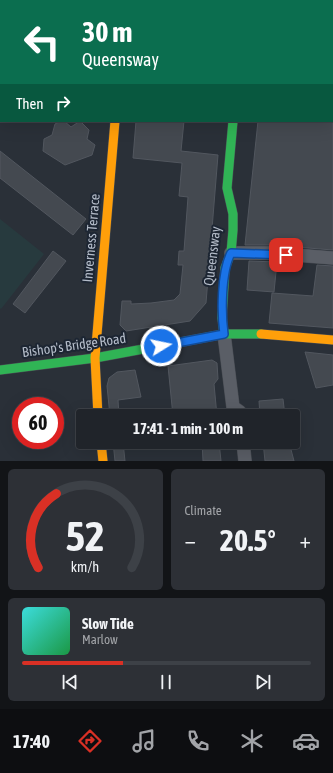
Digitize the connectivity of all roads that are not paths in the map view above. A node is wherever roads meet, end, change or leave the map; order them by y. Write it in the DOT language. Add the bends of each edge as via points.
graph roads {
  1 [pos="115,122"];
  2 [pos="233,122"];
  3 [pos="231,253"];
  4 [pos="333,258"];
  5 [pos="224,334"];
  6 [pos="333,340"];
  7 [pos="95,358"];
  8 [pos="0,370"];
  9 [pos="97,409"];
  10 [pos="236,409"];
  11 [pos="102,449"];
  12 [pos="244,449"];
  13 [pos="103,461"];
  14 [pos="245,461"];
  1 -- 7 [label="main road, Inverness Terrace"];
  2 -- 3 [label="main road, Queensway" via="227,188 233,214"];
  3 -- 4 [label="street"];
  3 -- 5 [label="main road, Queensway" via="225,268 222,318"];
  5 -- 6 [label="main road, Bishop's Bridge Road"];
  5 -- 7 [label="main road, Bishop's Bridge Road"];
  5 -- 10 [label="street, Queensway" via="233,406"];
  7 -- 8 [label="main road, Bishop's Bridge Road"];
  7 -- 9 [label="main road, Inverness Terrace"];
  11 -- 13 [label="main road"];
  12 -- 14 [label="street"];
}
